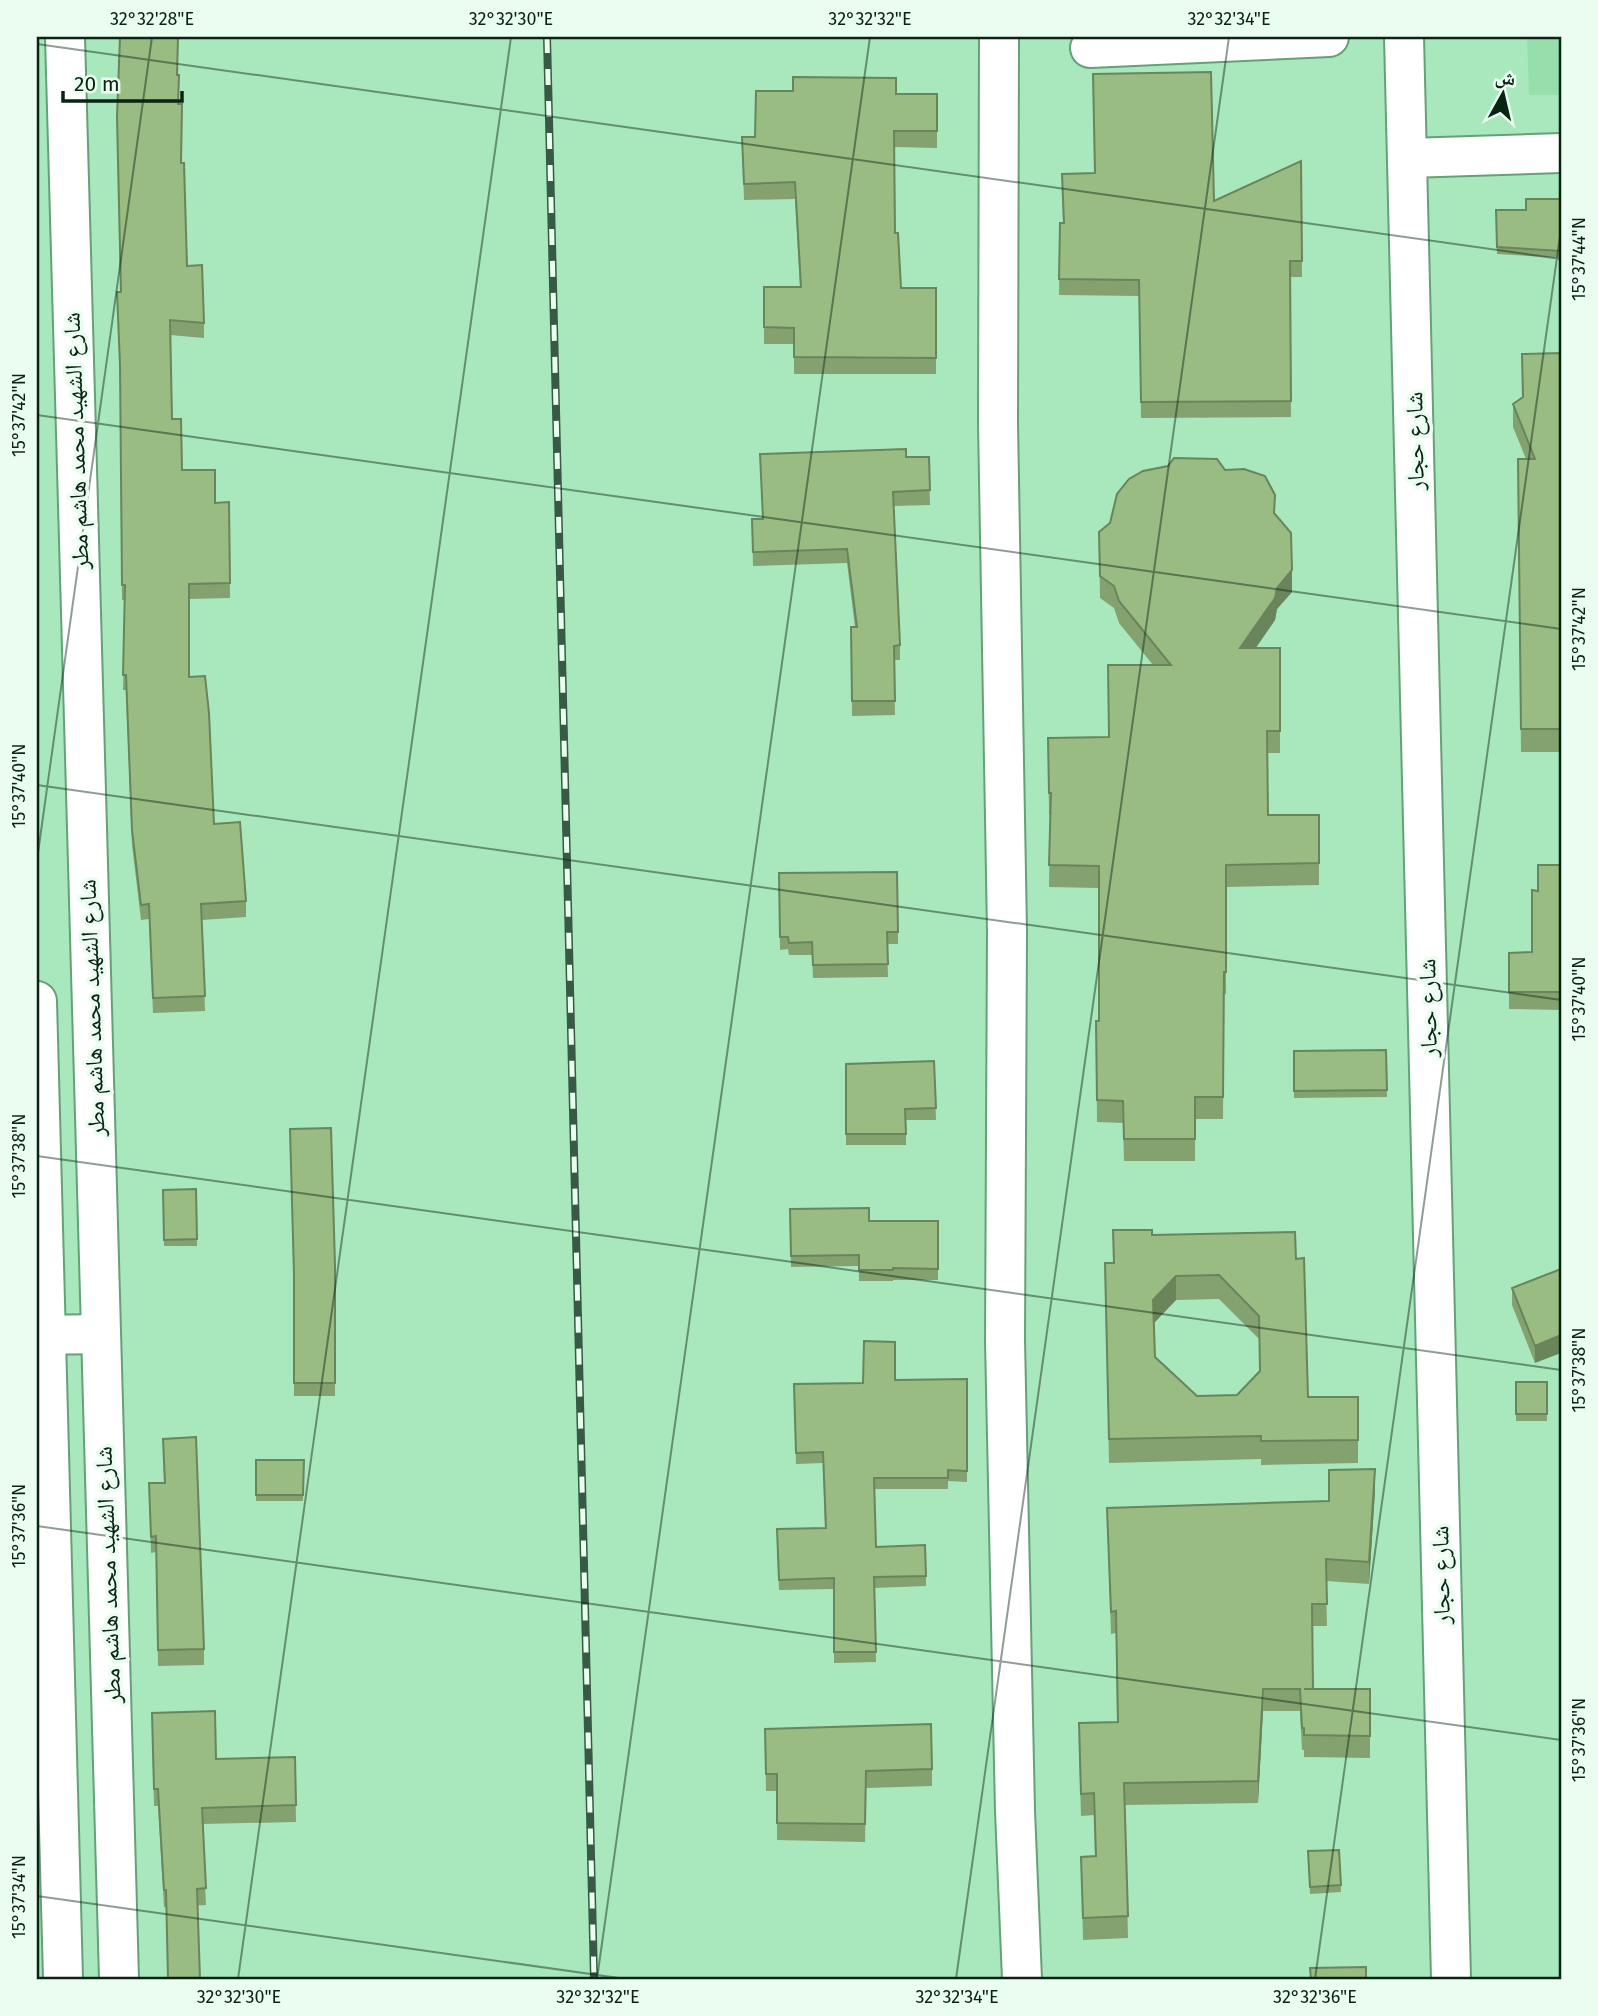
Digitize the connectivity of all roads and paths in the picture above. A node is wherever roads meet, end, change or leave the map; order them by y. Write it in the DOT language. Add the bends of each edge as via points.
graph roads {
  1 [pos="65,37"];
  2 [pos="999,37"];
  3 [pos="1329,37"];
  4 [pos="1405,37"];
  5 [pos="1090,48"];
  6 [pos="1561,153"];
  7 [pos="1408,159"];
  8 [pos="37,1001"];
  9 [pos="101,1334"];
  10 [pos="41,1335"];
  11 [pos="63,1979"];
  12 [pos="119,1979"];
  13 [pos="1022,1979"];
  14 [pos="1451,1979"];
  1 -- 9 [label="street, شارع الشهيد محمد هاشم مطر"];
  2 -- 13 [label="street" via="998,423 1007,931 1005,1340"];
  3 -- 5 [label="street"];
  4 -- 7 [label="street, شارع حجار"];
  6 -- 7 [label="street"];
  7 -- 14 [label="street, شارع حجار"];
  8 -- 10 [label="street"];
  9 -- 10 [label="street"];
  9 -- 12 [label="street, شارع الشهيد محمد هاشم مطر"];
  10 -- 11 [label="street"];
}
